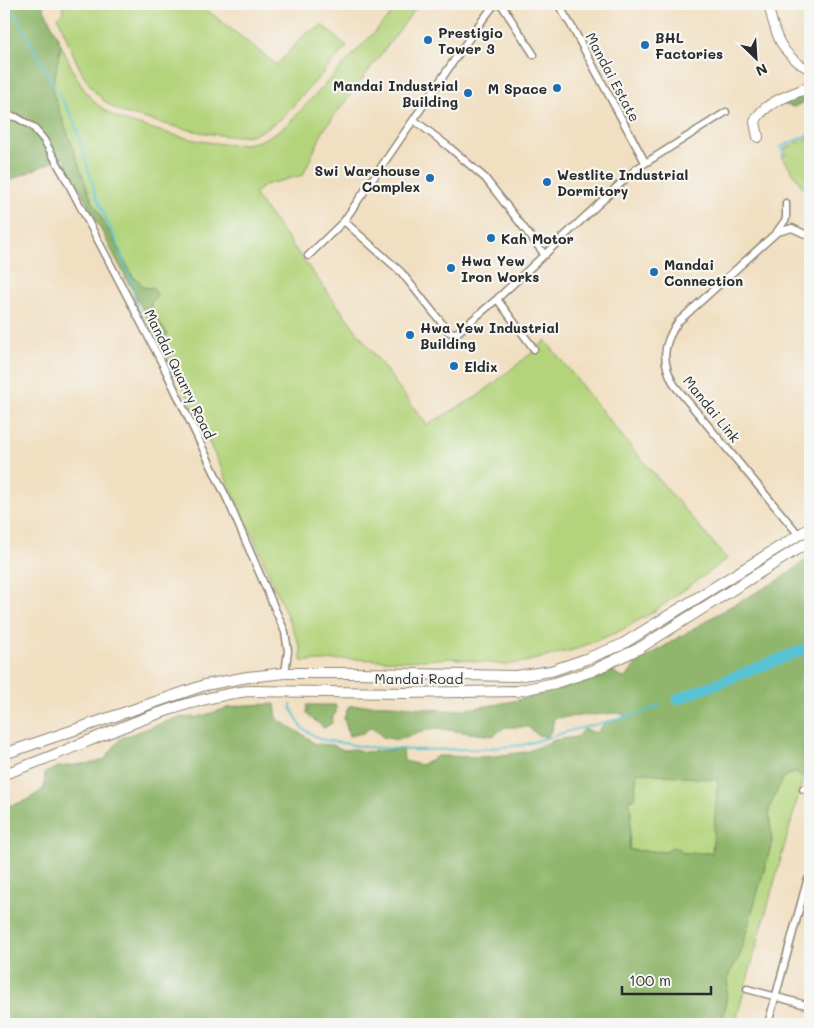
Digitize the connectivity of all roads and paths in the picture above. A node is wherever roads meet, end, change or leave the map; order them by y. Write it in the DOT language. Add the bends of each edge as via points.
graph roads {
  1 [pos="495,4"];
  2 [pos="501,4"];
  3 [pos="558,4"];
  4 [pos="768,4"];
  5 [pos="534,55"];
  6 [pos="810,70"];
  7 [pos="810,87"];
  8 [pos="726,112"];
  9 [pos="4,116"];
  10 [pos="414,120"];
  11 [pos="758,137"];
  12 [pos="645,162"];
  13 [pos="786,203"];
  14 [pos="344,221"];
  15 [pos="776,233"];
  16 [pos="807,235"];
  17 [pos="545,255"];
  18 [pos="308,256"];
  19 [pos="497,299"];
  20 [pos="534,349"];
  21 [pos="810,528"];
  22 [pos="799,536"];
  23 [pos="810,541"];
  24 [pos="695,600"];
  25 [pos="711,604"];
  26 [pos="286,673"];
  27 [pos="397,674"];
  28 [pos="404,693"];
  29 [pos="4,754"];
  30 [pos="4,774"];
  31 [pos="803,789"];
  32 [pos="810,791"];
  33 [pos="810,876"];
  34 [pos="747,989"];
  35 [pos="775,997"];
  36 [pos="810,1006"];
  37 [pos="768,1024"];
  1 -- 10 [label="street"];
  2 -- 5 [label="street"];
  3 -- 12 [label="street, Mandai Estate"];
  4 -- 6 [label="street" via="774,31 782,46 792,58"];
  7 -- 11 [label="main road" via="760,113 755,122"];
  8 -- 12 [label="street"];
  9 -- 26 [label="street, Mandai Quarry Road" via="16,117 33,127 44,140 162,363 229,503 285,632 288,651"];
  10 -- 14 [label="street"];
  10 -- 17 [label="street" via="485,178"];
  12 -- 17 [label="street"];
  13 -- 15 [label="street, Mandai Link" via="786,218"];
  14 -- 18 [label="street"];
  14 -- 19 [label="street" via="401,272 449,332 455,334 462,330"];
  15 -- 16 [label="street" via="792,228"];
  15 -- 22 [label="street, Mandai Link" via="678,322 669,335 665,359 675,386"];
  17 -- 19 [label="street"];
  19 -- 20 [label="street"];
  21 -- 22 [label="main road, Mandai Road"];
  22 -- 24 [label="main road, Mandai Road"];
  23 -- 25 [label="main road, Mandai Road"];
  24 -- 25 [label="main road" via="700,605"];
  24 -- 27 [label="main road, Mandai Road" via="621,645 551,671 516,676"];
  25 -- 28 [label="main road, Mandai Road" via="638,649 592,671 555,683 517,691"];
  26 -- 27 [label="main road, Mandai Road"];
  26 -- 29 [label="main road, Mandai Road" via="205,685"];
  27 -- 28 [label="main road" via="408,678 410,683 410,688"];
  28 -- 30 [label="main road, Mandai Road" via="258,691 220,695 161,713"];
  31 -- 32 [label="street"];
  33 -- 35 [label="street"];
  34 -- 35 [label="street"];
  35 -- 36 [label="street"];
  35 -- 37 [label="street"];
}
